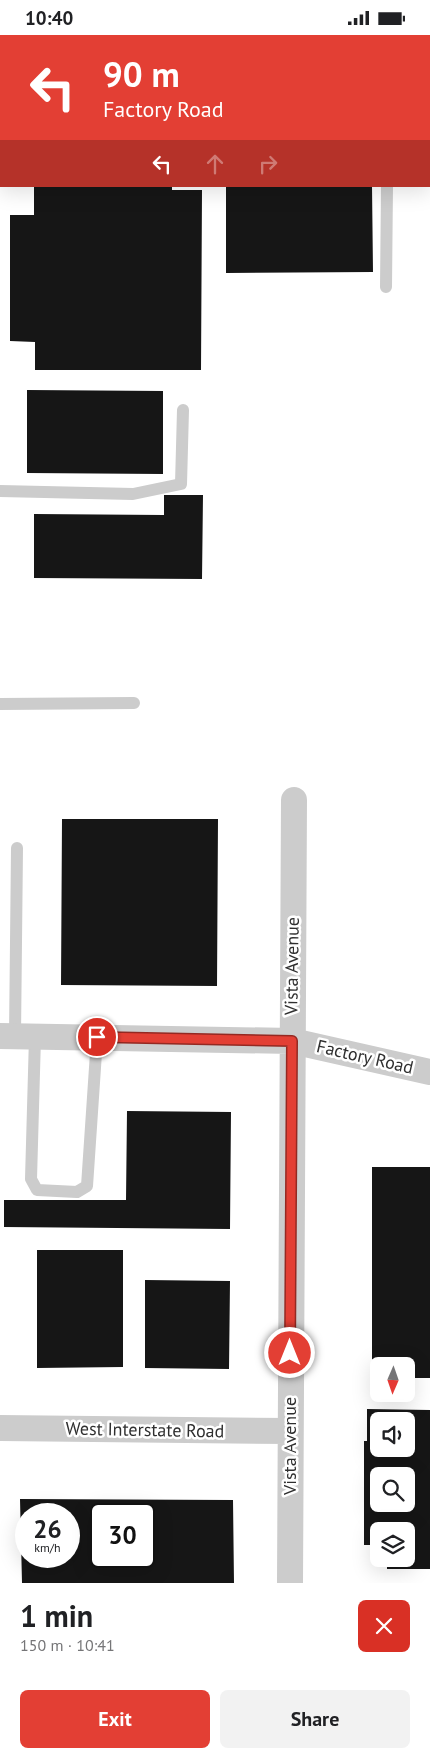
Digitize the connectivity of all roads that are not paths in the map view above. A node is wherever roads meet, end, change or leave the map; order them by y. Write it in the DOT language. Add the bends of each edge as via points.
graph roads {
  1 [pos="387,187"];
  2 [pos="386,287"];
  3 [pos="183,410"];
  4 [pos="0,491"];
  5 [pos="134,703"];
  6 [pos="0,704"];
  7 [pos="294,800"];
  8 [pos="17,848"];
  9 [pos="17,1036"];
  10 [pos="97,1037"];
  11 [pos="292,1041"];
  12 [pos="430,1073"];
  13 [pos="0,1428"];
  14 [pos="290,1431"];
  15 [pos="290,1583"];
  1 -- 2 [label="lane"];
  3 -- 4 [label="lane" via="181,484 133,493"];
  5 -- 6 [label="lane"];
  7 -- 11 [label="street, Vista Avenue"];
  8 -- 9 [label="lane"];
  9 -- 10 [label="street, Factory Road"];
  9 -- 10 [label="lane" via="31,1179 38,1190 77,1192 87,1186"];
  10 -- 11 [label="street, Factory Road"];
  11 -- 12 [label="street, Factory Road"];
  11 -- 14 [label="street, Vista Avenue"];
  13 -- 14 [label="street, West Interstate Road"];
  14 -- 15 [label="street, Vista Avenue"];
}
